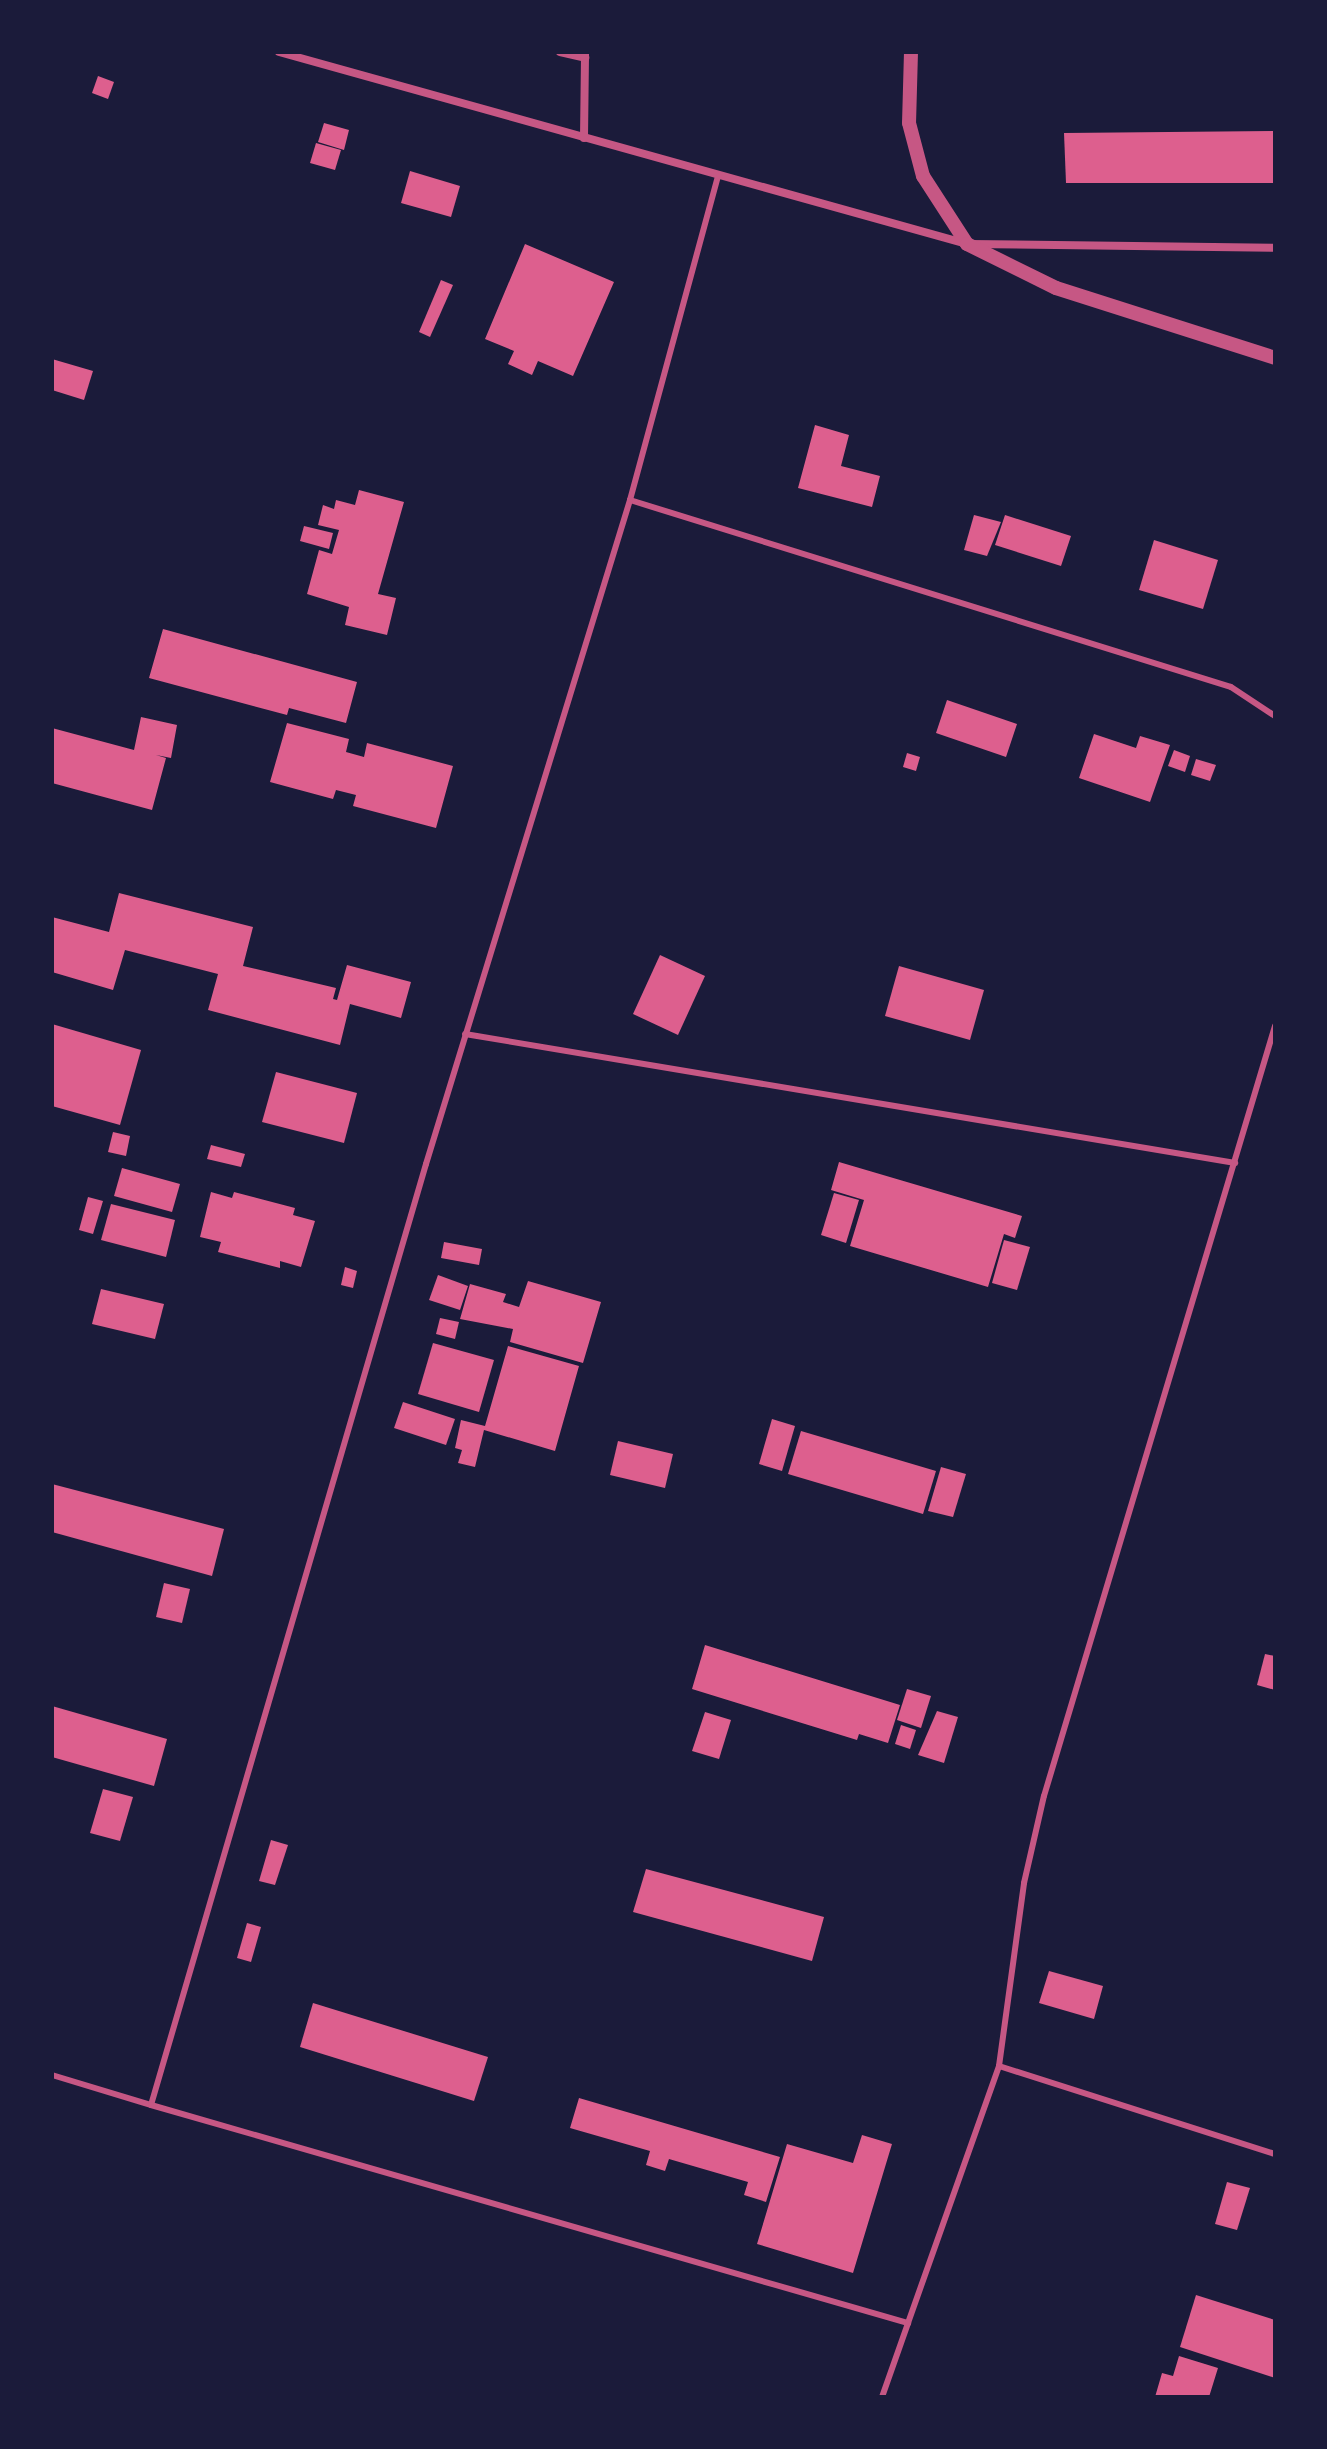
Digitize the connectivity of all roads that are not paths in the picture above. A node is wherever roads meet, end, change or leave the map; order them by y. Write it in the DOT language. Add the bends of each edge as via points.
graph roads {
  1 [pos="279,52"];
  2 [pos="560,52"];
  3 [pos="911,52"];
  4 [pos="585,55"];
  5 [pos="584,138"];
  6 [pos="718,177"];
  7 [pos="967,244"];
  8 [pos="1275,248"];
  9 [pos="1275,358"];
  10 [pos="630,500"];
  11 [pos="1275,716"];
  12 [pos="1275,1026"];
  13 [pos="465,1034"];
  14 [pos="1235,1163"];
  15 [pos="999,2066"];
  16 [pos="52,2075"];
  17 [pos="151,2105"];
  18 [pos="1275,2154"];
  19 [pos="908,2323"];
  20 [pos="882,2397"];
  1 -- 5 [label="street"];
  2 -- 4 [label="street"];
  3 -- 7 [label="street" via="909,123 923,176"];
  4 -- 5 [label="street"];
  5 -- 6 [label="street"];
  6 -- 7 [label="street"];
  6 -- 10 [label="lane"];
  7 -- 8 [label="street"];
  7 -- 9 [label="street" via="1056,288"];
  10 -- 11 [label="lane" via="1231,687"];
  10 -- 13 [label="lane"];
  12 -- 14 [label="lane"];
  13 -- 14 [label="lane"];
  13 -- 17 [label="lane"];
  14 -- 15 [label="lane" via="1044,1796 1024,1883"];
  15 -- 18 [label="lane"];
  15 -- 19 [label="lane"];
  16 -- 17 [label="lane"];
  17 -- 19 [label="lane"];
  19 -- 20 [label="lane"];
}
